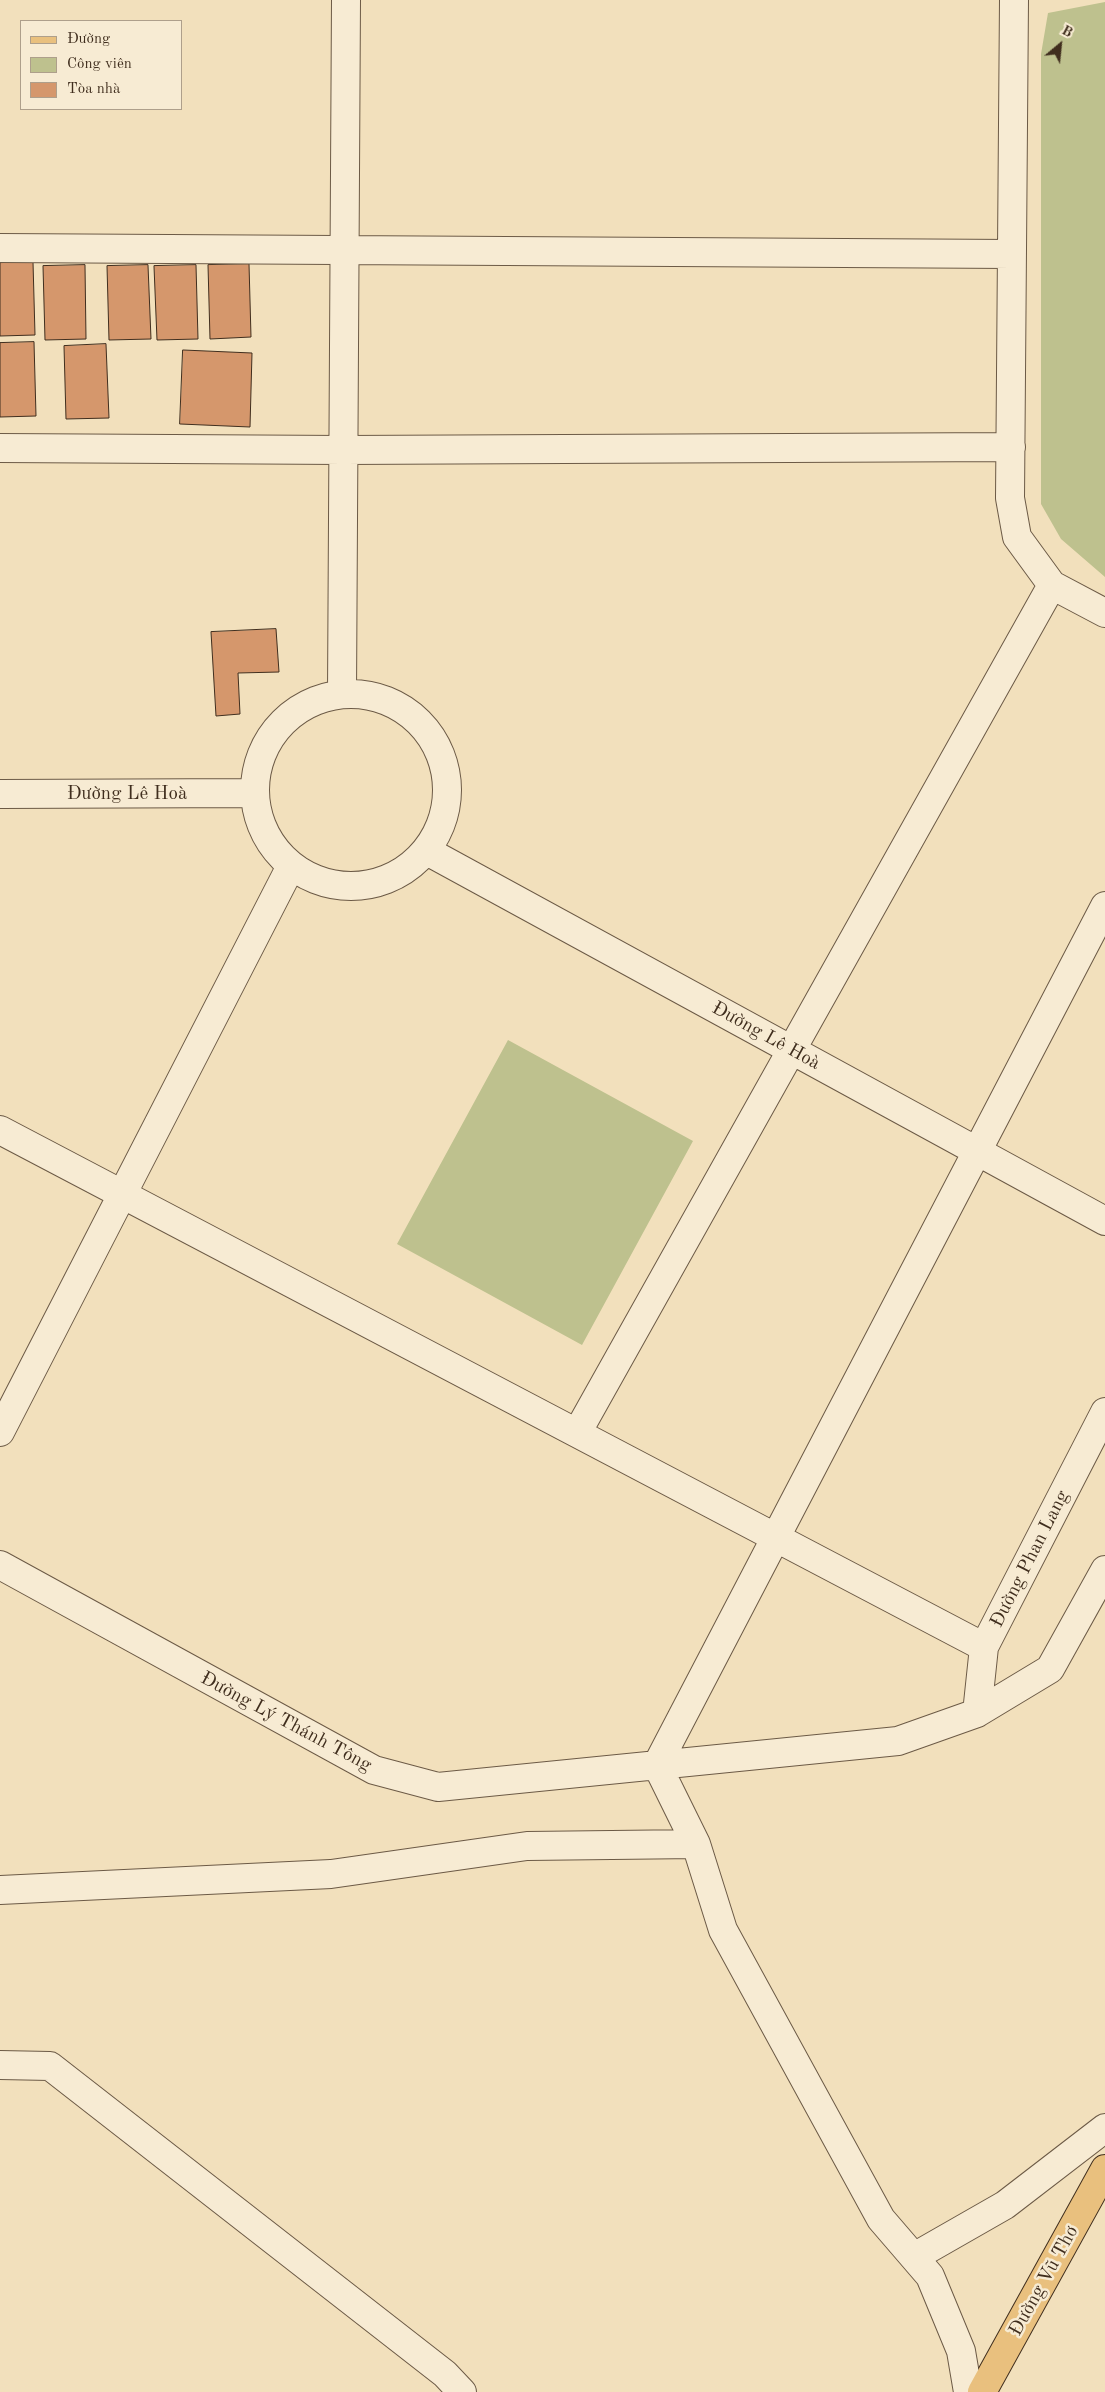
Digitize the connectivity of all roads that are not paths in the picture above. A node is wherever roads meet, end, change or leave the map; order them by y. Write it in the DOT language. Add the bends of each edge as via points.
graph roads {
  1 [pos="346,0"];
  2 [pos="1014,0"];
  3 [pos="0,248"];
  4 [pos="344,250"];
  5 [pos="1012,254"];
  6 [pos="1011,447"];
  7 [pos="0,448"];
  8 [pos="343,450"];
  9 [pos="1052,585"];
  10 [pos="1105,613"];
  11 [pos="342,693"];
  12 [pos="254,793"];
  13 [pos="0,794"];
  14 [pos="427,851"];
  15 [pos="292,866"];
  16 [pos="1105,906"];
  17 [pos="791,1049"];
  18 [pos="0,1130"];
  19 [pos="977,1151"];
  20 [pos="122,1195"];
  21 [pos="1105,1221"];
  22 [pos="1105,1412"];
  23 [pos="0,1432"];
  24 [pos="577,1434"];
  25 [pos="775,1537"];
  26 [pos="0,1566"];
  27 [pos="1105,1570"];
  28 [pos="984,1647"];
  29 [pos="977,1713"];
  30 [pos="657,1765"];
  31 [pos="696,1844"];
  32 [pos="0,1890"];
  33 [pos="0,2065"];
  34 [pos="1105,2128"];
  35 [pos="1105,2169"];
  36 [pos="914,2258"];
  37 [pos="462,2392"];
  38 [pos="968,2392"];
  39 [pos="982,2392"];
  1 -- 4 [label="street"];
  2 -- 5 [label="street"];
  3 -- 4 [label="street"];
  4 -- 5 [label="street"];
  4 -- 8 [label="street"];
  5 -- 6 [label="street"];
  6 -- 8 [label="street"];
  6 -- 9 [label="street" via="1010,498 1017,537"];
  7 -- 8 [label="street"];
  8 -- 11 [label="street"];
  9 -- 10 [label="street"];
  9 -- 17 [label="street"];
  11 -- 12 [label="street" via="313,700 288,716 269,738 257,764"];
  11 -- 14 [label="street" via="374,695 404,708 428,730 443,758 449,791 443,823"];
  12 -- 13 [label="street, Đường Lê Hoà"];
  12 -- 15 [label="street" via="260,821 272,846"];
  14 -- 15 [label="street" via="405,871 377,883 347,886 318,880"];
  14 -- 17 [label="street, Đường Lê Hoà"];
  15 -- 20 [label="street"];
  16 -- 19 [label="street"];
  17 -- 19 [label="street, Đường Lê Hoà"];
  17 -- 24 [label="street"];
  18 -- 20 [label="street"];
  19 -- 21 [label="street, Đường Lê Hoà"];
  19 -- 25 [label="street"];
  20 -- 23 [label="street"];
  20 -- 24 [label="street"];
  22 -- 28 [label="street, Đường Phan Lang"];
  24 -- 25 [label="street"];
  25 -- 28 [label="street"];
  25 -- 30 [label="street"];
  26 -- 30 [label="street, Đường Lý Thánh Tông" via="374,1770 438,1787"];
  27 -- 29 [label="street" via="1050,1669"];
  28 -- 29 [label="street, Đường Phan Lang"];
  29 -- 30 [label="street" via="898,1741"];
  30 -- 31 [label="street"];
  31 -- 32 [label="street" via="527,1846 331,1874"];
  31 -- 36 [label="street" via="723,1930 881,2219"];
  33 -- 37 [label="street" via="50,2066 445,2374"];
  34 -- 36 [label="street" via="1005,2205"];
  35 -- 39 [label="main road, Đường Vũ Thơ"];
  36 -- 38 [label="street" via="930,2276 961,2351"];
}
